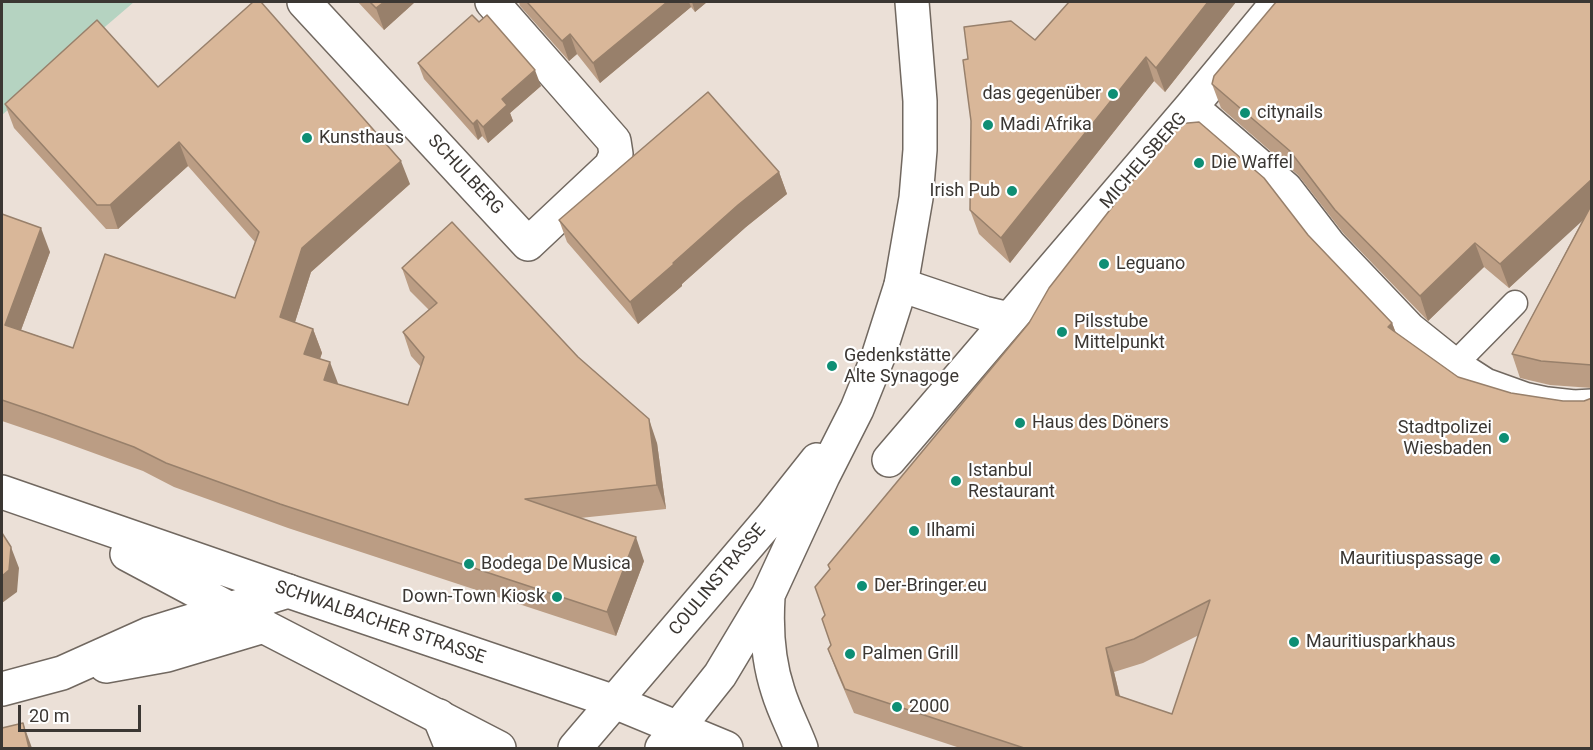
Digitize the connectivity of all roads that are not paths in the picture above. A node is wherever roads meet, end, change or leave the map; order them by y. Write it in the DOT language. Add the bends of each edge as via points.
graph roads {
  1 [pos="304,2"];
  2 [pos="492,2"];
  3 [pos="912,2"];
  4 [pos="1278,2"];
  5 [pos="1191,106"];
  6 [pos="901,285"];
  7 [pos="1515,303"];
  8 [pos="1009,319"];
  9 [pos="1454,365"];
  10 [pos="1592,406"];
  11 [pos="857,409"];
  12 [pos="889,460"];
  13 [pos="2,492"];
  14 [pos="33,503"];
  15 [pos="288,591"];
  16 [pos="768,595"];
  17 [pos="232,610"];
  18 [pos="264,626"];
  19 [pos="62,673"];
  20 [pos="2,689"];
  21 [pos="615,702"];
  22 [pos="439,717"];
  23 [pos="671,739"];
  24 [pos="452,748"];
  25 [pos="499,748"];
  26 [pos="575,748"];
  27 [pos="726,748"];
  28 [pos="801,748"];
  1 -- 2 [label="street, SCHULBERG" via="528,244 611,166 616,154 615,141"];
  3 -- 6 [label="street, COULINSTRASSE" via="920,150"];
  4 -- 5 [label="street, MICHELSBERG"];
  5 -- 8 [label="street, MICHELSBERG"];
  5 -- 9 [label="street" via="1286,189 1330,246 1409,329"];
  6 -- 8 [label="street"];
  6 -- 11 [label="street, COULINSTRASSE"];
  7 -- 9 [label="lane"];
  8 -- 12 [label="street, MICHELSBERG"];
  9 -- 10 [label="street" via="1485,385 1524,399"];
  11 -- 16 [label="street, COULINSTRASSE"];
  11 -- 21 [label="street, COULINSTRASSE" via="771,518"];
  13 -- 14 [label="street, SCHWALBACHER STRASSE"];
  14 -- 15 [label="street, SCHWALBACHER STRASSE"];
  14 -- 17 [label="street, SCHWALBACHER STRASSE"];
  15 -- 17 [label="street"];
  15 -- 21 [label="street, SCHWALBACHER STRASSE"];
  16 -- 23 [label="street, COULINSTRASSE" via="720,675"];
  16 -- 28 [label="street" via="771,667"];
  17 -- 18 [label="street, SCHWALBACHER STRASSE"];
  17 -- 19 [label="street" via="149,634"];
  18 -- 19 [label="street" via="166,655"];
  18 -- 22 [label="street, SCHWALBACHER STRASSE"];
  19 -- 20 [label="street"];
  21 -- 23 [label="street, SCHWALBACHER STRASSE"];
  21 -- 26 [label="street, COULINSTRASSE"];
  22 -- 24 [label="street"];
  22 -- 25 [label="street, SCHWALBACHER STRASSE"];
  23 -- 27 [label="street, SCHWALBACHER STRASSE"];
}
